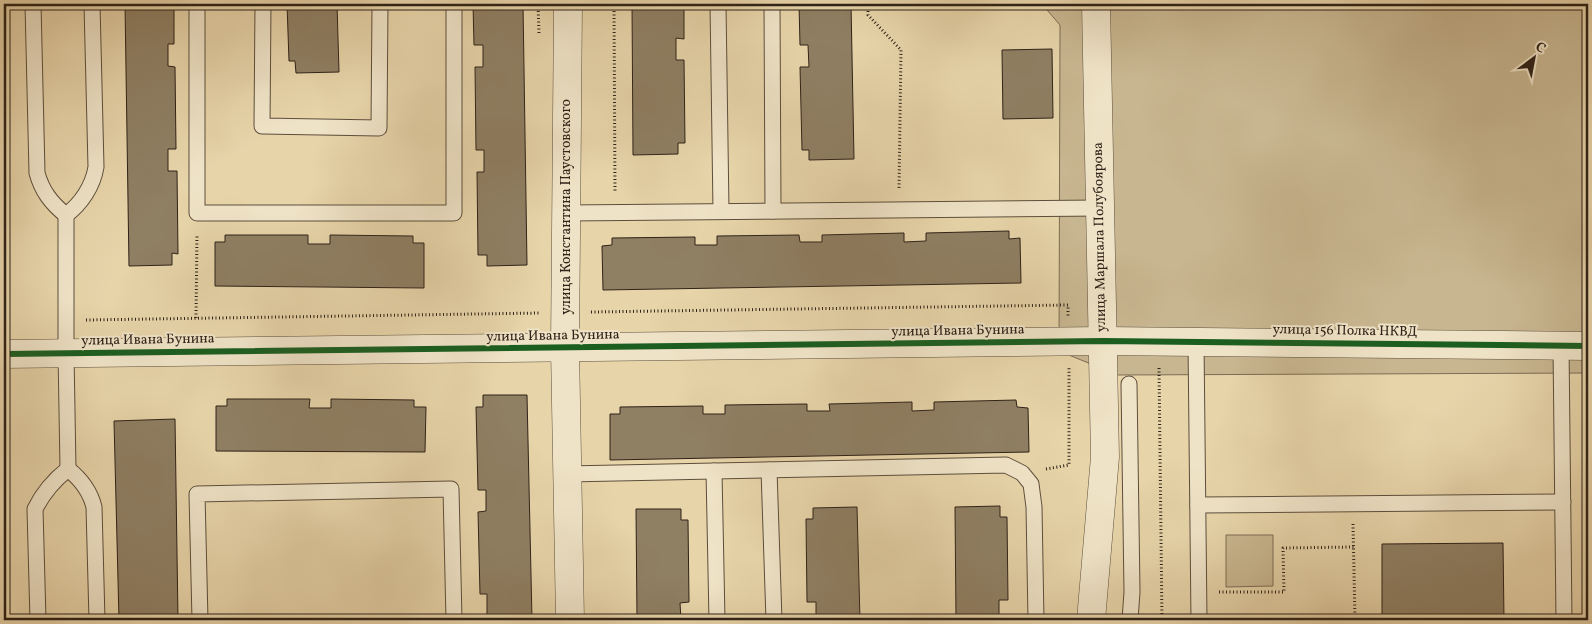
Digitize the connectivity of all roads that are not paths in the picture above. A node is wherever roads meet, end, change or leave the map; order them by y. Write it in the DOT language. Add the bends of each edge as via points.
graph roads {
  1 [pos="33,4"];
  2 [pos="92,4"];
  3 [pos="197,4"];
  4 [pos="263,4"];
  5 [pos="380,4"];
  6 [pos="454,4"];
  7 [pos="568,4"];
  8 [pos="718,4"];
  9 [pos="772,4"];
  10 [pos="1096,4"];
  11 [pos="1100,208"];
  12 [pos="722,211"];
  13 [pos="773,211"];
  14 [pos="567,213"];
  15 [pos="66,215"];
  16 [pos="1102,341"];
  17 [pos="1196,342"];
  18 [pos="1561,345"];
  19 [pos="1588,346"];
  20 [pos="565,348"];
  21 [pos="66,353"];
  22 [pos="4,354"];
  23 [pos="1129,384"];
  24 [pos="68,469"];
  25 [pos="769,470"];
  26 [pos="714,471"];
  27 [pos="567,474"];
  28 [pos="1563,502"];
  29 [pos="1198,505"];
  30 [pos="38,620"];
  31 [pos="97,620"];
  32 [pos="200,620"];
  33 [pos="454,620"];
  34 [pos="570,620"];
  35 [pos="717,620"];
  36 [pos="774,620"];
  37 [pos="1036,620"];
  38 [pos="1091,620"];
  39 [pos="1130,620"];
  40 [pos="1199,620"];
  41 [pos="1564,620"];
  1 -- 15 [label="lane" via="37,173 49,199"];
  2 -- 15 [label="lane" via="96,167 86,192"];
  3 -- 6 [label="lane" via="197,213 454,213"];
  4 -- 5 [label="lane" via="262,126 379,128"];
  7 -- 14 [label="street, улица Константина Паустовского"];
  8 -- 12 [label="lane"];
  9 -- 13 [label="lane"];
  10 -- 11 [label="street, улица Маршала Полубоярова"];
  11 -- 13 [label="lane"];
  11 -- 16 [label="street, улица Маршала Полубоярова"];
  12 -- 13 [label="lane"];
  12 -- 14 [label="lane"];
  14 -- 20 [label="street, улица Константина Паустовского"];
  15 -- 21 [label="lane"];
  16 -- 17 [label="street, улица 156 Полка НКВД"];
  16 -- 20 [label="street, улица Ивана Бунина"];
  16 -- 38 [label="street, улица Маршала Полубоярова" via="1105,457"];
  17 -- 18 [label="street, улица 156 Полка НКВД"];
  17 -- 29 [label="lane"];
  18 -- 19 [label="street, улица 156 Полка НКВД"];
  18 -- 28 [label="lane"];
  20 -- 21 [label="street, улица Ивана Бунина"];
  20 -- 27 [label="street, улица Константина Паустовского"];
  21 -- 22 [label="street, улица Ивана Бунина"];
  21 -- 24 [label="lane"];
  23 -- 39 [label="lane"];
  24 -- 30 [label="lane" via="52,483 35,509"];
  24 -- 31 [label="lane" via="86,487 94,507"];
  25 -- 26 [label="lane"];
  25 -- 36 [label="lane"];
  25 -- 37 [label="lane" via="1006,465 1022,473 1031,484 1034,507"];
  26 -- 27 [label="lane"];
  26 -- 35 [label="lane"];
  27 -- 34 [label="street, улица Константина Паустовского"];
  28 -- 29 [label="lane"];
  28 -- 41 [label="lane"];
  29 -- 40 [label="lane"];
  32 -- 33 [label="lane" via="197,494 451,489"];
}
